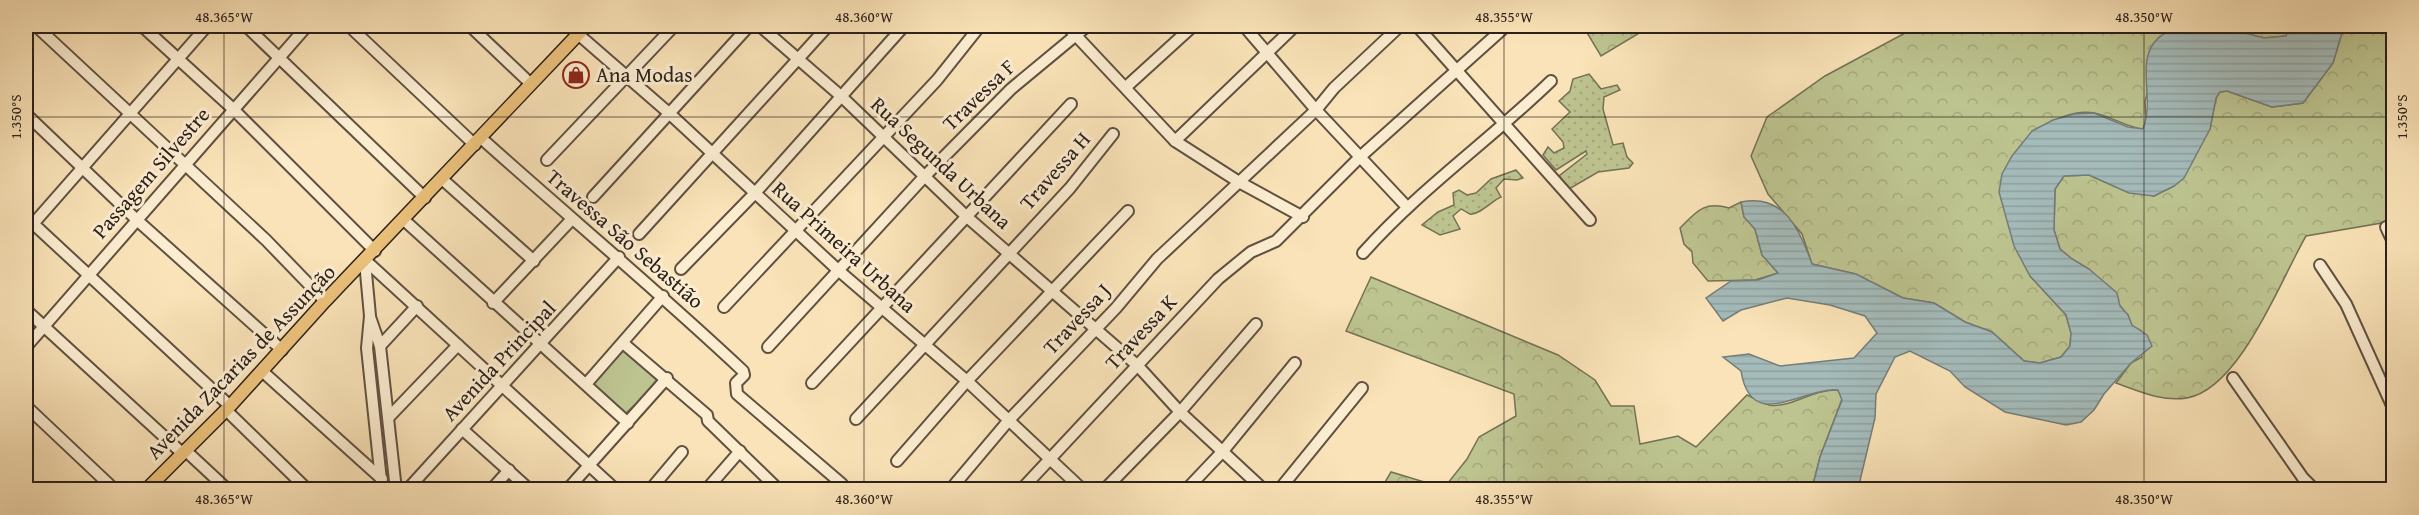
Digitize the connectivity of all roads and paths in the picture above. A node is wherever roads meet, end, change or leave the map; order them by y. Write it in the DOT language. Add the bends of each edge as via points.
graph roads {
  1 [pos="36,26"];
  2 [pos="142,26"];
  3 [pos="207,26"];
  4 [pos="246,26"];
  5 [pos="307,26"];
  6 [pos="349,26"];
  7 [pos="470,26"];
  8 [pos="674,26"];
  9 [pos="749,26"];
  10 [pos="760,26"];
  11 [pos="828,26"];
  12 [pos="904,26"];
  13 [pos="980,26"];
  14 [pos="1067,26"];
  15 [pos="1086,26"];
  16 [pos="1193,26"];
  17 [pos="1244,26"];
  18 [pos="1295,26"];
  19 [pos="1400,26"];
  20 [pos="1417,26"];
  21 [pos="1506,26"];
  22 [pos="582,30"];
  23 [pos="1076,36"];
  24 [pos="1267,51"];
  25 [pos="177,58"];
  26 [pos="278,58"];
  27 [pos="797,59"];
  28 [pos="1457,69"];
  29 [pos="626,76"];
  30 [pos="1551,81"];
  31 [pos="531,84"];
  32 [pos="1126,87"];
  33 [pos="842,97"];
  34 [pos="1071,104"];
  35 [pos="232,108"];
  36 [pos="1316,110"];
  37 [pos="130,112"];
  38 [pos="26,114"];
  39 [pos="670,114"];
  40 [pos="1507,124"];
  41 [pos="1113,134"];
  42 [pos="883,137"];
  43 [pos="478,141"];
  44 [pos="1174,141"];
  45 [pos="712,153"];
  46 [pos="1360,158"];
  47 [pos="548,160"];
  48 [pos="185,166"];
  49 [pos="81,169"];
  50 [pos="924,177"];
  51 [pos="441,179"];
  52 [pos="1239,182"];
  53 [pos="755,193"];
  54 [pos="592,197"];
  55 [pos="425,198"];
  56 [pos="1407,207"];
  57 [pos="1128,211"];
  58 [pos="968,217"];
  59 [pos="1302,217"];
  60 [pos="572,219"];
  61 [pos="404,220"];
  62 [pos="1590,220"];
  63 [pos="138,221"];
  64 [pos="28,224"];
  65 [pos="2386,227"];
  66 [pos="796,228"];
  67 [pos="639,234"];
  68 [pos="2394,244"];
  69 [pos="375,251"];
  70 [pos="1009,253"];
  71 [pos="1363,253"];
  72 [pos="619,257"];
  73 [pos="365,261"];
  74 [pos="534,261"];
  75 [pos="2320,265"];
  76 [pos="681,269"];
  77 [pos="838,270"];
  78 [pos="87,275"];
  79 [pos="1053,292"];
  80 [pos="663,296"];
  81 [pos="325,300"];
  82 [pos="494,303"];
  83 [pos="417,306"];
  84 [pos="724,307"];
  85 [pos="881,307"];
  86 [pos="26,310"];
  87 [pos="370,316"];
  88 [pos="1256,324"];
  89 [pos="42,325"];
  90 [pos="1094,330"];
  91 [pos="624,343"];
  92 [pos="542,344"];
  93 [pos="458,345"];
  94 [pos="926,345"];
  95 [pos="380,346"];
  96 [pos="768,346"];
  97 [pos="26,347"];
  98 [pos="282,350"];
  99 [pos="1295,363"];
  100 [pos="1138,366"];
  101 [pos="262,371"];
  102 [pos="667,378"];
  103 [pos="2233,378"];
  104 [pos="967,381"];
  105 [pos="586,383"];
  106 [pos="812,383"];
  107 [pos="502,386"];
  108 [pos="1362,388"];
  109 [pos="26,406"];
  110 [pos="228,408"];
  111 [pos="2394,410"];
  112 [pos="1180,412"];
  113 [pos="389,417"];
  114 [pos="856,419"];
  115 [pos="1009,420"];
  116 [pos="628,423"];
  117 [pos="462,429"];
  118 [pos="183,451"];
  119 [pos="740,451"];
  120 [pos="1223,451"];
  121 [pos="682,452"];
  122 [pos="1049,457"];
  123 [pos="897,461"];
  124 [pos="589,464"];
  125 [pos="508,470"];
  126 [pos="382,484"];
  127 [pos="842,484"];
  128 [pos="774,488"];
  129 [pos="115,489"];
  130 [pos="146,489"];
  131 [pos="228,489"];
  132 [pos="308,489"];
  133 [pos="396,489"];
  134 [pos="407,489"];
  135 [pos="491,489"];
  136 [pos="530,489"];
  137 [pos="567,489"];
  138 [pos="616,489"];
  139 [pos="651,489"];
  140 [pos="706,489"];
  141 [pos="950,489"];
  142 [pos="1021,489"];
  143 [pos="1083,489"];
  144 [pos="1104,489"];
  145 [pos="1186,489"];
  146 [pos="1264,489"];
  147 [pos="1279,489"];
  148 [pos="2315,489"];
  1 -- 37 [label="street"];
  2 -- 25 [label="street"];
  3 -- 25 [label="street"];
  4 -- 26 [label="street"];
  5 -- 26 [label="street, Passagem Silvestre"];
  6 -- 43 [label="street, Travessa São Sebastião"];
  7 -- 31 [label="street"];
  8 -- 29 [label="street"];
  9 -- 39 [label="street"];
  10 -- 27 [label="street, Rua Segunda Urbana"];
  11 -- 27 [label="street"];
  12 -- 33 [label="street"];
  13 -- 42 [label="street"];
  14 -- 23 [label="street"];
  15 -- 23 [label="street, Travessa F"];
  16 -- 32 [label="street"];
  17 -- 24 [label="street"];
  18 -- 24 [label="street"];
  19 -- 36 [label="street, Travessa J"];
  20 -- 28 [label="street"];
  21 -- 28 [label="street, Travessa K"];
  22 -- 29 [label="street, Rua Primeira Urbana"];
  22 -- 31 [label="main road, Avenida Zacarias de Assunção"];
  23 -- 32 [label="street"];
  23 -- 50 [label="street, Travessa F" via="1011,89"];
  24 -- 36 [label="street"];
  24 -- 44 [label="street"];
  25 -- 35 [label="street"];
  25 -- 37 [label="street"];
  26 -- 35 [label="street, Passagem Silvestre"];
  26 -- 55 [label="street"];
  27 -- 33 [label="street, Rua Segunda Urbana"];
  27 -- 45 [label="street"];
  28 -- 40 [label="street"];
  28 -- 46 [label="street, Travessa K"];
  29 -- 39 [label="street, Rua Primeira Urbana"];
  29 -- 47 [label="street"];
  30 -- 40 [label="street"];
  31 -- 43 [label="main road, Avenida Zacarias de Assunção"];
  32 -- 44 [label="street"];
  33 -- 42 [label="street, Rua Segunda Urbana"];
  33 -- 53 [label="street"];
  34 -- 58 [label="street"];
  35 -- 48 [label="street, Passagem Silvestre"];
  35 -- 69 [label="street"];
  36 -- 46 [label="street"];
  36 -- 52 [label="street, Travessa J"];
  37 -- 48 [label="street"];
  37 -- 49 [label="street"];
  38 -- 49 [label="street"];
  39 -- 45 [label="street, Rua Primeira Urbana"];
  39 -- 54 [label="street"];
  40 -- 56 [label="street"];
  40 -- 62 [label="street"];
  41 -- 70 [label="street, Travessa H" via="1070,188"];
  42 -- 50 [label="street, Rua Segunda Urbana"];
  42 -- 66 [label="street"];
  43 -- 51 [label="main road, Avenida Zacarias de Assunção"];
  43 -- 60 [label="street, Travessa São Sebastião"];
  44 -- 52 [label="street"];
  45 -- 53 [label="street, Rua Primeira Urbana"];
  45 -- 67 [label="street"];
  46 -- 56 [label="street"];
  46 -- 59 [label="street, Travessa K"];
  48 -- 63 [label="street, Passagem Silvestre"];
  48 -- 81 [label="street"];
  49 -- 63 [label="street"];
  49 -- 64 [label="street"];
  50 -- 58 [label="street, Rua Segunda Urbana"];
  50 -- 77 [label="street, Travessa F"];
  51 -- 55 [label="main road, Avenida Zacarias de Assunção"];
  51 -- 74 [label="street"];
  52 -- 59 [label="street"];
  52 -- 90 [label="street, Travessa J" via="1157,259"];
  53 -- 66 [label="street, Rua Primeira Urbana"];
  53 -- 76 [label="street"];
  55 -- 61 [label="main road, Avenida Zacarias de Assunção"];
  56 -- 71 [label="street"];
  57 -- 79 [label="street"];
  58 -- 70 [label="street, Rua Segunda Urbana"];
  58 -- 85 [label="street"];
  59 -- 100 [label="street, Travessa K" via="1276,241 1251,252 1218,279"];
  60 -- 72 [label="street, Travessa São Sebastião"];
  60 -- 74 [label="street"];
  61 -- 69 [label="main road, Avenida Zacarias de Assunção"];
  61 -- 82 [label="street"];
  63 -- 78 [label="street, Passagem Silvestre"];
  63 -- 98 [label="street"];
  64 -- 78 [label="street"];
  65 -- 68 [label="street"];
  66 -- 77 [label="street, Rua Primeira Urbana"];
  66 -- 84 [label="street"];
  69 -- 73 [label="main road, Avenida Zacarias de Assunção"];
  70 -- 79 [label="street, Rua Segunda Urbana"];
  70 -- 94 [label="street, Travessa H"];
  72 -- 80 [label="street, Travessa São Sebastião"];
  72 -- 92 [label="street, Avenida Principal"];
  73 -- 81 [label="main road, Avenida Zacarias de Assunção"];
  73 -- 83 [label="street"];
  73 -- 87 [label="street"];
  74 -- 82 [label="street"];
  75 -- 111 [label="street" via="2346,304"];
  77 -- 85 [label="street, Rua Primeira Urbana"];
  77 -- 96 [label="street, Travessa F"];
  78 -- 89 [label="street, Passagem Silvestre"];
  78 -- 110 [label="street"];
  79 -- 90 [label="street, Rua Segunda Urbana"];
  79 -- 104 [label="street"];
  80 -- 91 [label="street"];
  80 -- 127 [label="street, Travessa São Sebastião" via="743,371 736,382 737,394"];
  81 -- 98 [label="main road, Avenida Zacarias de Assunção"];
  82 -- 92 [label="street"];
  83 -- 93 [label="street"];
  83 -- 95 [label="street"];
  85 -- 94 [label="street, Rua Primeira Urbana"];
  85 -- 106 [label="street"];
  86 -- 89 [label="street"];
  87 -- 95 [label="street"];
  87 -- 126 [label="street" via="367,348"];
  88 -- 112 [label="street"];
  89 -- 97 [label="street, Passagem Silvestre"];
  89 -- 118 [label="street"];
  90 -- 100 [label="street, Rua Segunda Urbana"];
  90 -- 115 [label="street, Travessa J"];
  91 -- 102 [label="street"];
  91 -- 105 [label="street"];
  92 -- 105 [label="street"];
  92 -- 107 [label="street, Avenida Principal"];
  93 -- 107 [label="street"];
  93 -- 113 [label="street"];
  94 -- 104 [label="street, Rua Primeira Urbana"];
  94 -- 114 [label="street, Travessa H"];
  95 -- 113 [label="street"];
  98 -- 101 [label="main road, Avenida Zacarias de Assunção"];
  99 -- 120 [label="street"];
  100 -- 112 [label="street, Rua Segunda Urbana"];
  100 -- 122 [label="street, Travessa K"];
  101 -- 110 [label="main road, Avenida Zacarias de Assunção"];
  101 -- 126 [label="street"];
  102 -- 116 [label="street"];
  102 -- 119 [label="street"];
  103 -- 148 [label="street" via="2303,478"];
  104 -- 115 [label="street, Rua Primeira Urbana"];
  104 -- 123 [label="street"];
  105 -- 116 [label="street"];
  107 -- 117 [label="street, Avenida Principal"];
  107 -- 124 [label="street"];
  108 -- 147 [label="street"];
  109 -- 129 [label="street"];
  110 -- 118 [label="main road, Avenida Zacarias de Assunção"];
  110 -- 132 [label="street"];
  112 -- 120 [label="street, Rua Segunda Urbana"];
  112 -- 144 [label="street"];
  113 -- 133 [label="street"];
  115 -- 122 [label="street, Rua Primeira Urbana"];
  115 -- 141 [label="street, Travessa J"];
  116 -- 124 [label="street"];
  117 -- 125 [label="street"];
  117 -- 134 [label="street, Avenida Principal"];
  118 -- 130 [label="main road, Avenida Zacarias de Assunção"];
  118 -- 131 [label="street"];
  119 -- 128 [label="street"];
  119 -- 140 [label="street"];
  120 -- 145 [label="street"];
  120 -- 146 [label="street, Rua Segunda Urbana"];
  121 -- 139 [label="street"];
  122 -- 142 [label="street, Travessa K"];
  122 -- 143 [label="street, Rua Primeira Urbana"];
  124 -- 137 [label="street"];
  124 -- 138 [label="street"];
  125 -- 135 [label="street"];
  125 -- 136 [label="street"];
}
